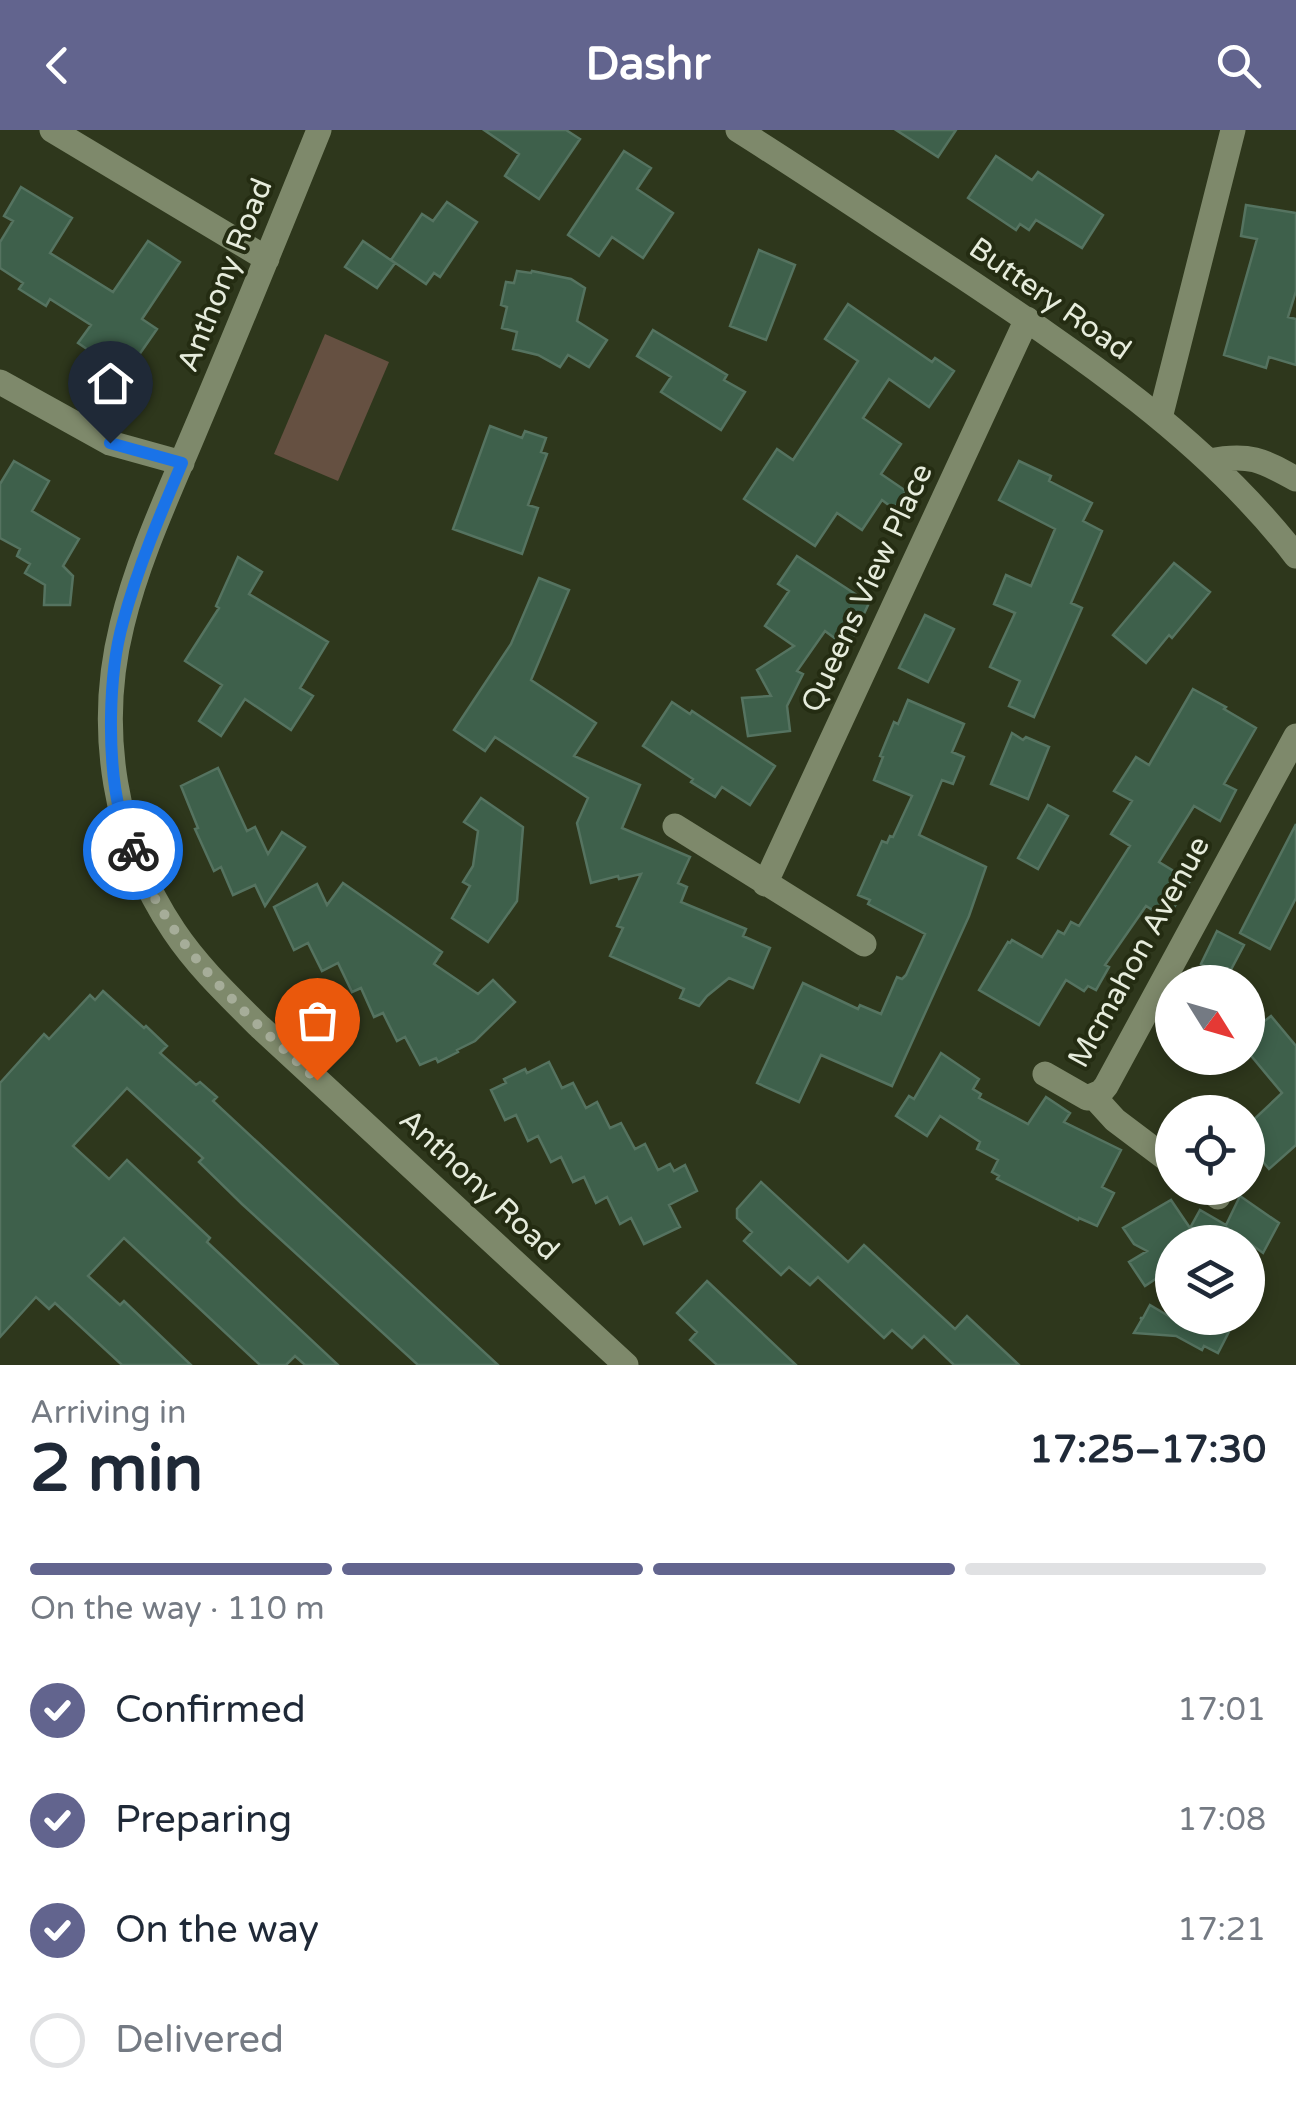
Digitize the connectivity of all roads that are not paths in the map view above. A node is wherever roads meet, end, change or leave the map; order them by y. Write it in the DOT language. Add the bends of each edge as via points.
graph roads {
  1 [pos="52,130"];
  2 [pos="319,130"];
  3 [pos="738,130"];
  4 [pos="1232,130"];
  5 [pos="268,258"];
  6 [pos="1026,319"];
  7 [pos="0,382"];
  8 [pos="1160,418"];
  9 [pos="1210,460"];
  10 [pos="182,463"];
  11 [pos="1296,478"];
  12 [pos="1296,556"];
  13 [pos="1296,736"];
  14 [pos="675,826"];
  15 [pos="765,884"];
  16 [pos="864,944"];
  17 [pos="1045,1074"];
  18 [pos="1094,1096"];
  19 [pos="1155,1150"];
  20 [pos="626,1365"];
  1 -- 5 [label="street"];
  2 -- 5 [label="street, Anthony Road"];
  3 -- 6 [label="street, Buttery Road"];
  4 -- 8 [label="street"];
  5 -- 10 [label="street, Anthony Road"];
  6 -- 8 [label="street, Buttery Road"];
  6 -- 15 [label="street, Queens View Place"];
  7 -- 10 [label="street" via="110,443"];
  8 -- 9 [label="street, Buttery Road"];
  9 -- 11 [label="street" via="1249,458"];
  9 -- 12 [label="street, Buttery Road"];
  10 -- 20 [label="street, Anthony Road" via="121,626 111,701 120,814 139,867 208,976"];
  13 -- 18 [label="street, Mcmahon Avenue" via="1106,1086"];
  14 -- 15 [label="street"];
  15 -- 16 [label="street"];
  17 -- 18 [label="street, Mcmahon Avenue"];
  18 -- 19 [label="street"];
}
